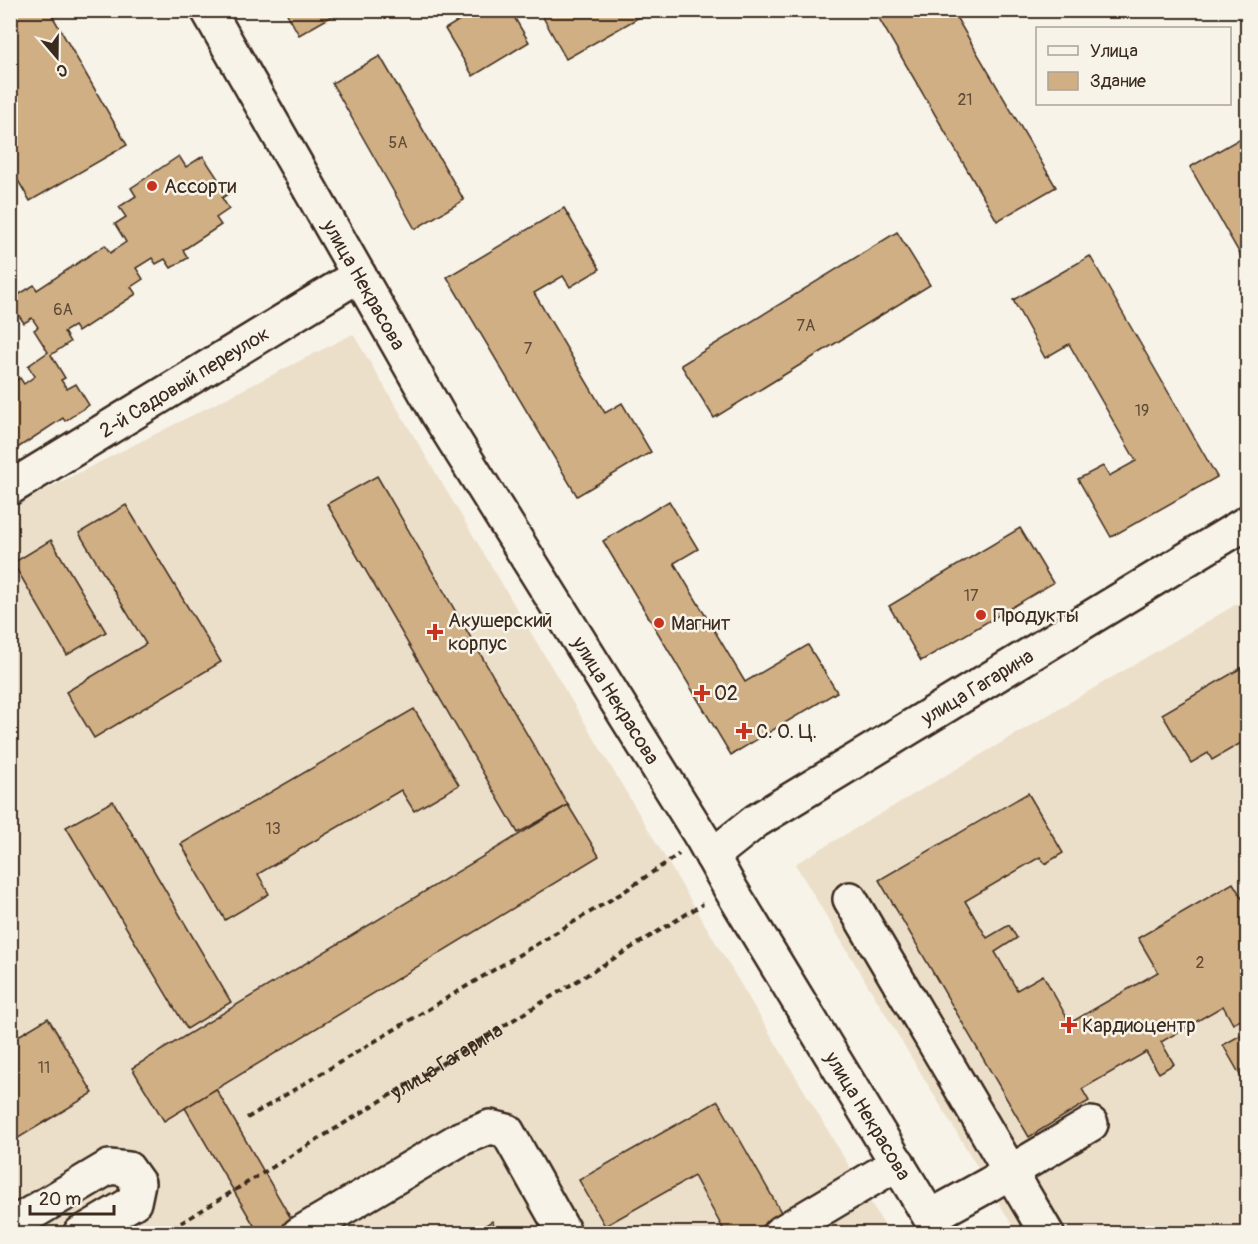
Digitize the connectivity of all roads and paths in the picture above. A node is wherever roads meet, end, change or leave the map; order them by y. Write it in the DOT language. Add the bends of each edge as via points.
graph roads {
  1 [pos="208,10"];
  2 [pos="359,275"];
  3 [pos="10,488"];
  4 [pos="1248,522"];
  5 [pos="707,847"];
  6 [pos="729,888"];
  7 [pos="850,899"];
  8 [pos="247,1118"];
  9 [pos="1091,1124"];
  10 [pos="898,1163"];
  11 [pos="1011,1171"];
  12 [pos="935,1225"];
  13 [pos="10,1226"];
  14 [pos="80,1233"];
  15 [pos="163,1233"];
  16 [pos="299,1233"];
  17 [pos="565,1233"];
  18 [pos="779,1233"];
  19 [pos="1047,1233"];
  1 -- 2 [label="street, улица Некрасова"];
  2 -- 3 [label="street, 2-й Садовый переулок"];
  2 -- 5 [label="street, улица Некрасова" via="439,416"];
  4 -- 5 [label="street, улица Гагарина"];
  5 -- 6 [label="street, улица Некрасова"];
  5 -- 8 [label="path" via="622,893"];
  6 -- 10 [label="street, улица Некрасова"];
  6 -- 15 [label="path, улица Гагарина"];
  7 -- 11 [label="street"];
  9 -- 11 [label="street"];
  10 -- 12 [label="street, улица Некрасова"];
  10 -- 18 [label="street"];
  11 -- 12 [label="street"];
  11 -- 19 [label="street"];
  13 -- 14 [label="street" via="110,1167 128,1169 138,1183 134,1202"];
  16 -- 17 [label="street" via="460,1139 490,1127 507,1131"];
}
